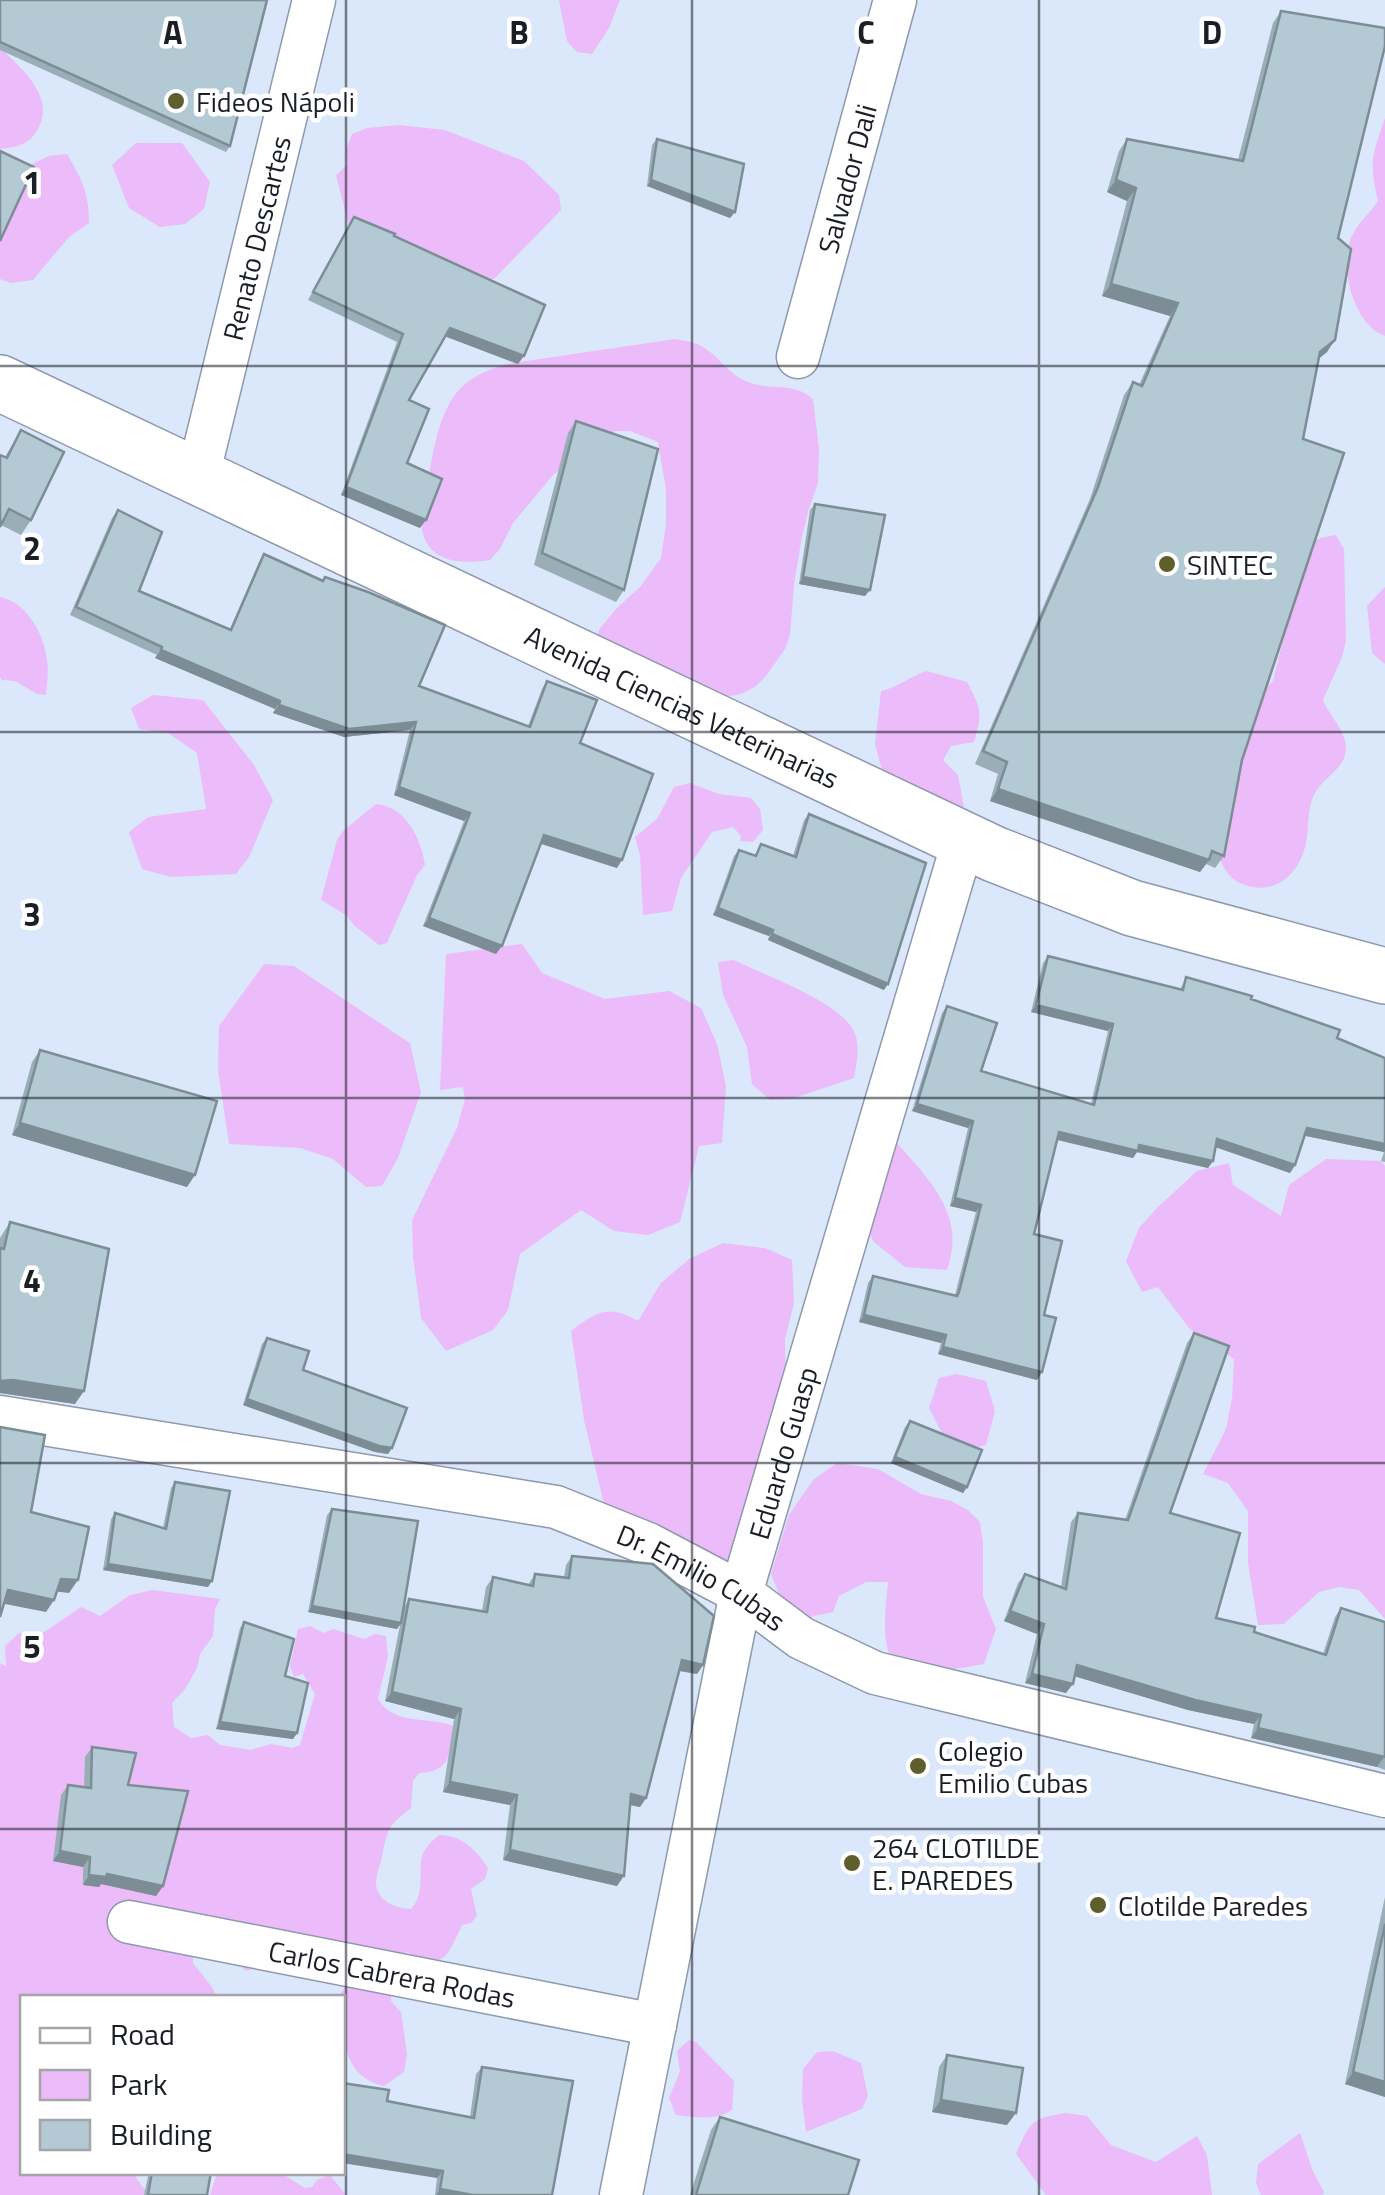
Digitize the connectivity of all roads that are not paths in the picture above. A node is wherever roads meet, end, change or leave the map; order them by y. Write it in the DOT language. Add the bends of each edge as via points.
graph roads {
  1 [pos="314,0"];
  2 [pos="895,0"];
  3 [pos="798,357"];
  4 [pos="0,383"];
  5 [pos="198,476"];
  6 [pos="964,839"];
  7 [pos="1385,976"];
  8 [pos="0,1417"];
  9 [pos="741,1592"];
  10 [pos="1385,1796"];
  11 [pos="129,1922"];
  12 [pos="656,2025"];
  13 [pos="621,2195"];
  1 -- 5 [label="street, Renato Descartes"];
  2 -- 3 [label="street, Salvador Dali"];
  4 -- 5 [label="main road, Avenida Ciencias Veterinarias"];
  5 -- 6 [label="main road, Avenida Ciencias Veterinarias"];
  6 -- 7 [label="main road, Avenida Ciencias Veterinarias" via="1132,908"];
  6 -- 9 [label="street, Eduardo Guasp"];
  8 -- 9 [label="street, Dr. Emilio Cubas" via="556,1506"];
  9 -- 10 [label="street, Dr. Emilio Cubas" via="801,1638 876,1673"];
  9 -- 12 [label="street, Eduardo Guasp"];
  11 -- 12 [label="street, Carlos Cabrera Rodas"];
  12 -- 13 [label="street, Eduardo Guasp"];
}
